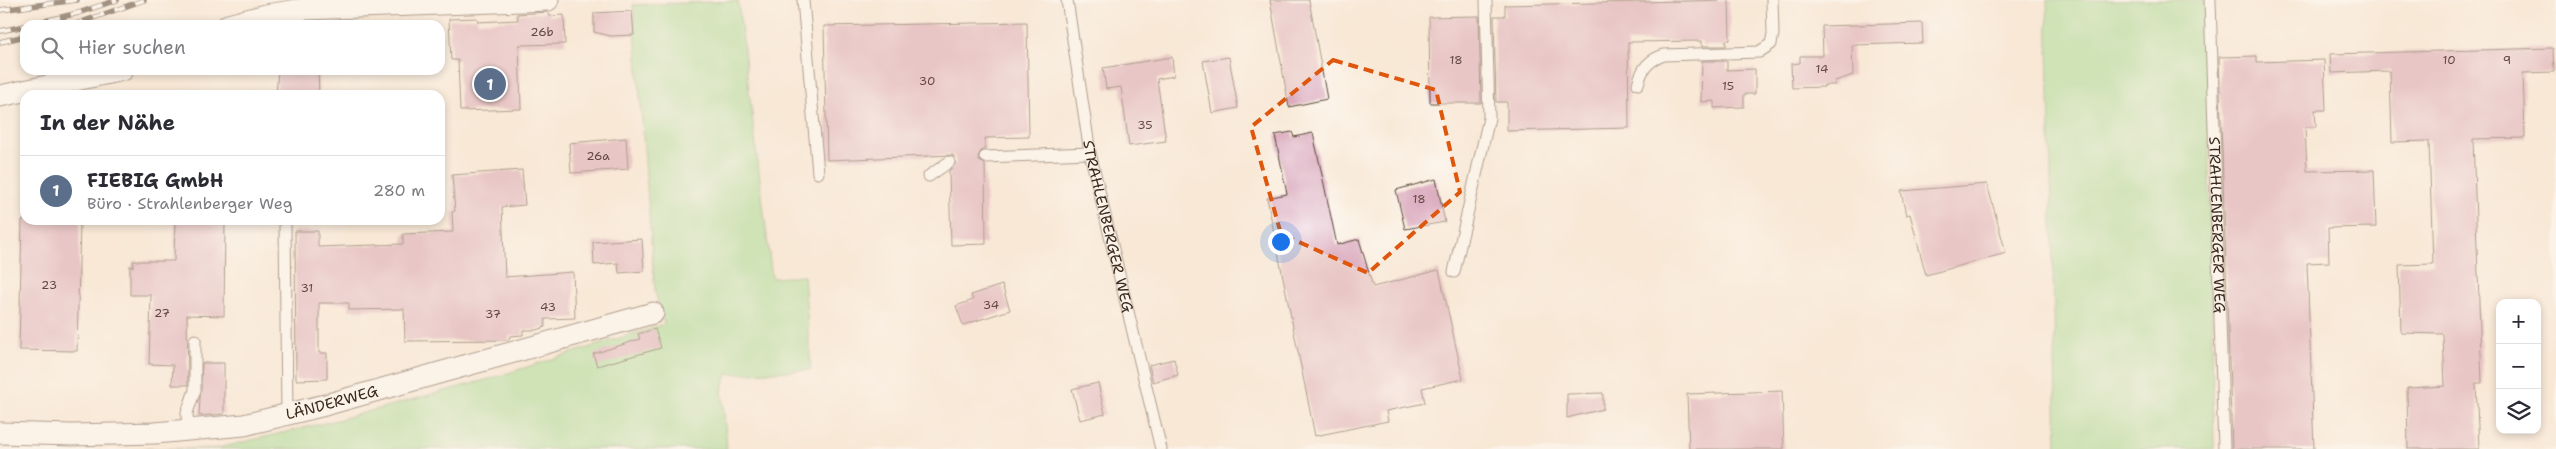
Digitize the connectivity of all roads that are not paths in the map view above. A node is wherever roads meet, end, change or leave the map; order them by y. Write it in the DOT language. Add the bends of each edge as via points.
graph roads {
  1 [pos="548,0"];
  2 [pos="804,0"];
  3 [pos="1067,0"];
  4 [pos="1486,0"];
  5 [pos="1772,0"];
  6 [pos="2210,0"];
  7 [pos="245,20"];
  8 [pos="99,75"];
  9 [pos="1638,84"];
  10 [pos="28,90"];
  11 [pos="20,92"];
  12 [pos="0,96"];
  13 [pos="1090,153"];
  14 [pos="985,157"];
  15 [pos="949,162"];
  16 [pos="818,173"];
  17 [pos="929,176"];
  18 [pos="285,225"];
  19 [pos="1454,272"];
  20 [pos="653,313"];
  21 [pos="195,340"];
  22 [pos="287,414"];
  23 [pos="188,430"];
  24 [pos="0,433"];
  25 [pos="1160,449"];
  26 [pos="2224,449"];
  1 -- 7 [label="street" via="305,9"];
  2 -- 16 [label="lane"];
  3 -- 13 [label="lane, STRAHLENBERGER WEG"];
  4 -- 19 [label="lane" via="1490,118"];
  5 -- 9 [label="lane" via="1771,44 1759,52 1664,55 1653,58"];
  6 -- 26 [label="lane, STRAHLENBERGER WEG"];
  8 -- 10 [label="street"];
  11 -- 12 [label="street"];
  13 -- 14 [label="lane"];
  13 -- 25 [label="lane, STRAHLENBERGER WEG"];
  15 -- 17 [label="lane"];
  18 -- 22 [label="lane"];
  20 -- 22 [label="street, LÄNDERWEG"];
  21 -- 23 [label="lane" via="195,390 187,413"];
  22 -- 23 [label="street, LÄNDERWEG" via="244,425"];
  23 -- 24 [label="street, LÄNDERWEG" via="72,435"];
}
